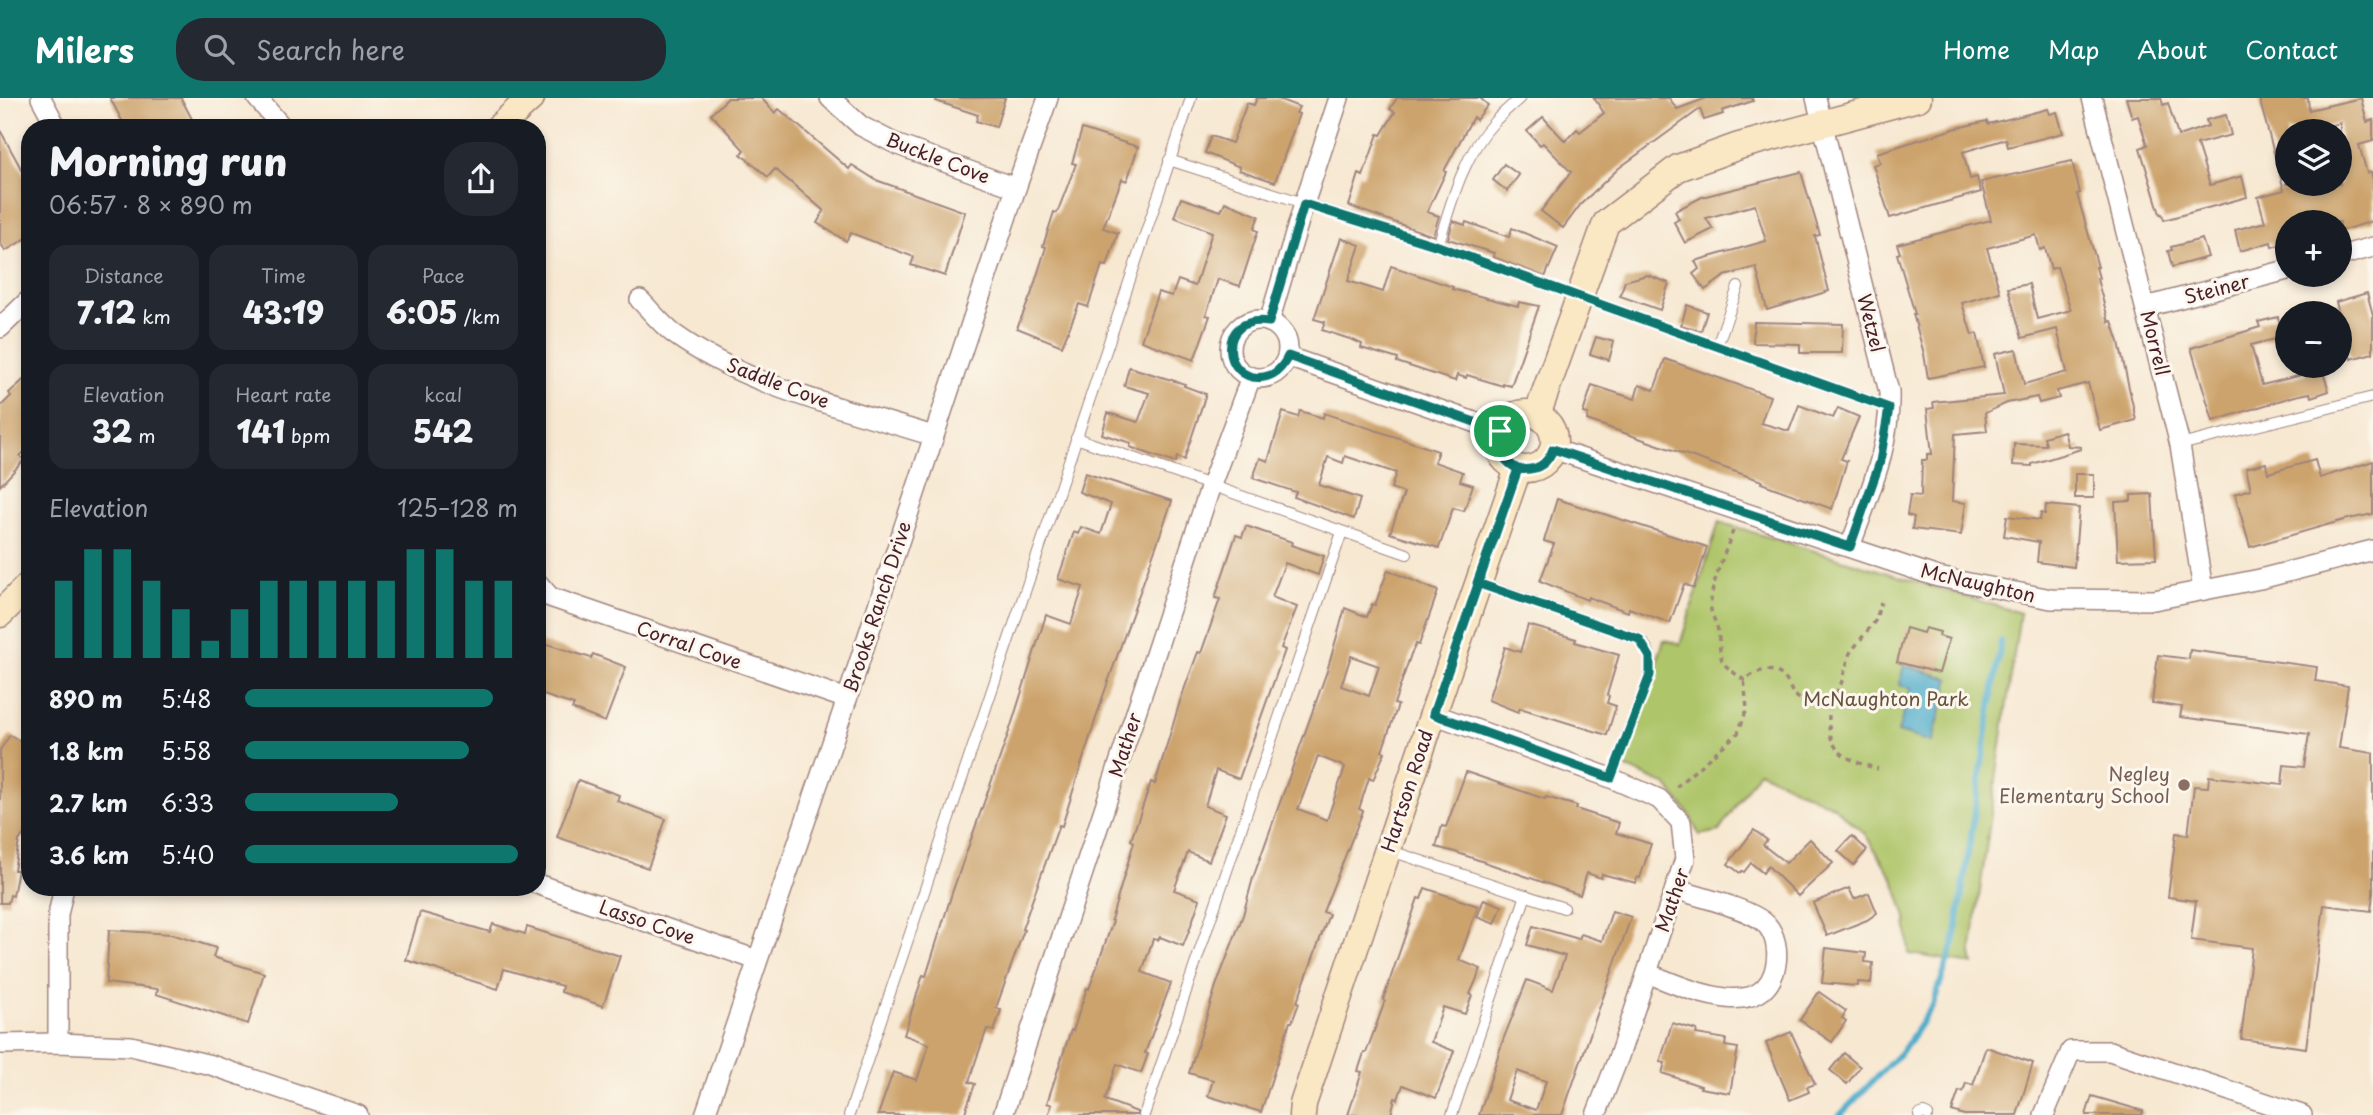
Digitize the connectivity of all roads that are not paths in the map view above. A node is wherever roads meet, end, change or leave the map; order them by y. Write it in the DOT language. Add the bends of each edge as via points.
graph roads {
  1 [pos="41,98"];
  2 [pos="257,98"];
  3 [pos="531,98"];
  4 [pos="830,98"];
  5 [pos="1048,98"];
  6 [pos="1191,98"];
  7 [pos="1339,98"];
  8 [pos="1520,98"];
  9 [pos="1816,98"];
  10 [pos="1918,98"];
  11 [pos="2092,98"];
  12 [pos="52,119"];
  13 [pos="275,119"];
  14 [pos="508,119"];
  15 [pos="1822,124"];
  16 [pos="1169,160"];
  17 [pos="1016,188"];
  18 [pos="1304,204"];
  19 [pos="1438,246"];
  20 [pos="2373,247"];
  21 [pos="2352,253"];
  22 [pos="2275,273"];
  23 [pos="1738,287"];
  24 [pos="1580,297"];
  25 [pos="640,300"];
  26 [pos="2146,307"];
  27 [pos="21,308"];
  28 [pos="1269,322"];
  29 [pos="0,328"];
  30 [pos="1717,346"];
  31 [pos="1288,356"];
  32 [pos="1251,377"];
  33 [pos="2373,397"];
  34 [pos="1889,408"];
  35 [pos="1538,415"];
  36 [pos="1500,431"];
  37 [pos="933,436"];
  38 [pos="1076,438"];
  39 [pos="2180,445"];
  40 [pos="1553,449"];
  41 [pos="1518,469"];
  42 [pos="1211,485"];
  43 [pos="1342,532"];
  44 [pos="1850,547"];
  45 [pos="2373,550"];
  46 [pos="1408,554"];
  47 [pos="1477,583"];
  48 [pos="2203,590"];
  49 [pos="546,592"];
  50 [pos="21,593"];
  51 [pos="0,614"];
  52 [pos="847,699"];
  53 [pos="1433,714"];
  54 [pos="1611,778"];
  55 [pos="1388,849"];
  56 [pos="546,887"];
  57 [pos="1675,889"];
  58 [pos="1526,895"];
  59 [pos="62,896"];
  60 [pos="1564,908"];
  61 [pos="757,960"];
  62 [pos="1647,973"];
  63 [pos="58,1042"];
  64 [pos="0,1044"];
  65 [pos="358,1115"];
  66 [pos="705,1115"];
  67 [pos="849,1115"];
  68 [pos="1003,1115"];
  69 [pos="1144,1115"];
  70 [pos="1303,1115"];
  71 [pos="1452,1115"];
  72 [pos="1596,1115"];
  73 [pos="1919,1115"];
  74 [pos="1928,1115"];
  75 [pos="2044,1115"];
  76 [pos="2302,1115"];
  1 -- 12 [label="street"];
  2 -- 13 [label="street"];
  3 -- 14 [label="street"];
  4 -- 17 [label="street, Buckle Cove" via="861,126 898,145"];
  5 -- 17 [label="street, Brooks Ranch Drive"];
  6 -- 16 [label="lane"];
  7 -- 18 [label="street"];
  8 -- 19 [label="lane" via="1494,122 1470,156"];
  9 -- 15 [label="street, Wetzel"];
  10 -- 15 [label="street"];
  11 -- 26 [label="street, Morrell"];
  15 -- 24 [label="street" via="1678,168 1606,223"];
  15 -- 34 [label="street, Wetzel" via="1889,392"];
  16 -- 18 [label="lane"];
  16 -- 38 [label="lane"];
  17 -- 37 [label="street, Brooks Ranch Drive"];
  18 -- 19 [label="lane"];
  18 -- 28 [label="street"];
  19 -- 24 [label="lane"];
  20 -- 21 [label="street"];
  22 -- 26 [label="street, Steiner"];
  23 -- 30 [label="lane"];
  24 -- 30 [label="lane"];
  24 -- 35 [label="street"];
  25 -- 37 [label="street, Saddle Cove" via="673,333 717,360 770,384"];
  26 -- 39 [label="street, Morrell"];
  27 -- 29 [label="street"];
  28 -- 31 [label="street" via="1284,332"];
  28 -- 32 [label="street" via="1250,321 1231,341 1236,366"];
  30 -- 34 [label="lane"];
  31 -- 32 [label="street" via="1278,371"];
  31 -- 36 [label="street"];
  32 -- 42 [label="street, Mather"];
  33 -- 39 [label="lane"];
  34 -- 44 [label="street, Wetzel" via="1880,462"];
  35 -- 36 [label="street" via="1527,412 1509,417"];
  35 -- 40 [label="street" via="1552,431"];
  36 -- 41 [label="street" via="1503,458"];
  37 -- 52 [label="street, Brooks Ranch Drive"];
  38 -- 42 [label="lane"];
  38 -- 67 [label="lane"];
  39 -- 48 [label="street, Morrell"];
  40 -- 41 [label="street" via="1545,464"];
  40 -- 44 [label="street, McNaughton"];
  41 -- 47 [label="street, Hartson Road"];
  42 -- 43 [label="lane"];
  42 -- 68 [label="street, Mather"];
  43 -- 46 [label="lane"];
  43 -- 69 [label="lane"];
  44 -- 48 [label="street, McNaughton" via="1938,577 2051,599 2154,600"];
  45 -- 48 [label="street, McNaughton"];
  47 -- 53 [label="street, Hartson Road"];
  47 -- 54 [label="lane" via="1643,643 1652,665 1650,675"];
  49 -- 52 [label="street, Corral Cove"];
  50 -- 51 [label="street"];
  52 -- 61 [label="street, Brooks Ranch Drive"];
  53 -- 54 [label="street, Mather"];
  53 -- 55 [label="street, Hartson Road"];
  54 -- 57 [label="street, Mather" via="1659,799 1681,822 1685,859"];
  55 -- 58 [label="lane"];
  55 -- 70 [label="street, Hartson Road"];
  56 -- 61 [label="street, Lasso Cove"];
  57 -- 62 [label="street, Mather"];
  57 -- 62 [label="street" via="1742,911 1766,924 1779,950 1774,976 1755,996 1732,1000 1692,991"];
  58 -- 60 [label="lane"];
  58 -- 71 [label="lane"];
  59 -- 63 [label="street" via="58,915"];
  61 -- 66 [label="street, Brooks Ranch Drive"];
  62 -- 72 [label="street, Mather"];
  63 -- 64 [label="street"];
  63 -- 65 [label="street" via="158,1052 211,1065"];
  73 -- 74 [label="lane"];
  75 -- 76 [label="street" via="2071,1051 2110,1051"];
}
